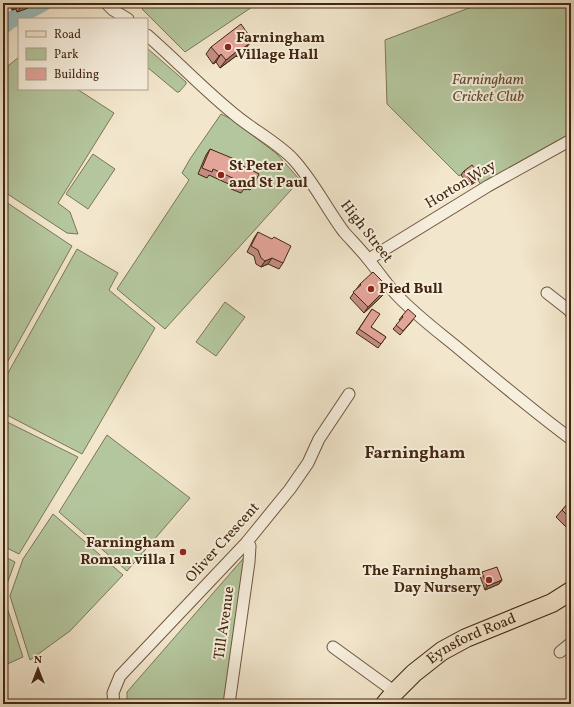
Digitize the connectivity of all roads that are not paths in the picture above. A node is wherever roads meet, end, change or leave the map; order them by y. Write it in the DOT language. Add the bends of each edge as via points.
graph roads {
  1 [pos="106,3"];
  2 [pos="126,18"];
  3 [pos="148,37"];
  4 [pos="571,140"];
  5 [pos="369,259"];
  6 [pos="547,293"];
  7 [pos="571,313"];
  8 [pos="348,394"];
  9 [pos="570,436"];
  10 [pos="250,546"];
  11 [pos="571,591"];
  12 [pos="571,643"];
  13 [pos="333,647"];
  14 [pos="560,652"];
  15 [pos="390,698"];
  16 [pos="114,704"];
  17 [pos="229,704"];
  1 -- 2 [label="street"];
  3 -- 5 [label="street, High Street" via="234,114 276,144 292,159 345,232"];
  4 -- 5 [label="street, Horton Way" via="483,189"];
  5 -- 9 [label="street, High Street" via="395,293 411,308 519,399"];
  6 -- 7 [label="street"];
  8 -- 16 [label="street, Oliver Crescent" via="319,439 308,463 266,519 120,676 113,693"];
  10 -- 17 [label="street, Till Avenue"];
  11 -- 15 [label="main road, Eynsford Road" via="552,603 466,638 442,651 414,673"];
  12 -- 14 [label="street"];
  13 -- 15 [label="street"];
}
